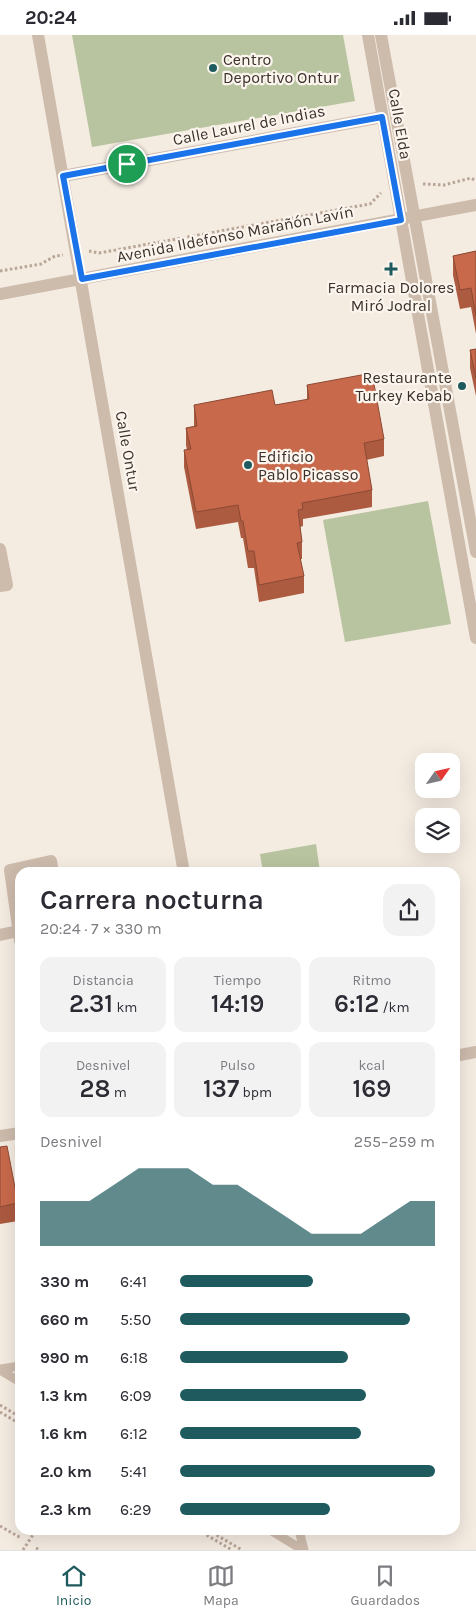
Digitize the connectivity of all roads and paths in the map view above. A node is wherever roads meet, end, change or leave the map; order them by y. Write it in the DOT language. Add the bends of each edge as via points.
graph roads {
  1 [pos="38,35"];
  2 [pos="368,35"];
  3 [pos="382,35"];
  4 [pos="382,117"];
  5 [pos="63,176"];
  6 [pos="476,181"];
  7 [pos="415,184"];
  8 [pos="386,190"];
  9 [pos="476,205"];
  10 [pos="414,217"];
  11 [pos="401,220"];
  12 [pos="86,251"];
  13 [pos="69,254"];
  14 [pos="0,271"];
  15 [pos="82,279"];
  16 [pos="0,294"];
  17 [pos="0,549"];
  18 [pos="476,552"];
  19 [pos="0,586"];
  20 [pos="476,638"];
  21 [pos="24,867"];
  22 [pos="52,867"];
  23 [pos="183,867"];
  24 [pos="15,869"];
  25 [pos="15,907"];
  26 [pos="0,935"];
  27 [pos="15,936"];
  28 [pos="476,1052"];
  29 [pos="460,1055"];
  30 [pos="15,1134"];
  31 [pos="0,1136"];
  32 [pos="15,1367"];
  33 [pos="0,1369"];
  34 [pos="15,1379"];
  35 [pos="0,1405"];
  36 [pos="0,1412"];
  37 [pos="15,1414"];
  38 [pos="15,1421"];
  39 [pos="0,1526"];
  40 [pos="33,1535"];
  41 [pos="206,1535"];
  42 [pos="216,1535"];
  43 [pos="278,1535"];
  44 [pos="300,1535"];
  45 [pos="20,1538"];
  46 [pos="36,1548"];
  47 [pos="23,1550"];
  48 [pos="40,1550"];
  49 [pos="232,1550"];
  50 [pos="242,1550"];
  51 [pos="304,1550"];
  1 -- 5 [label="street, Calle Ontur"];
  2 -- 4 [label="street, Calle Elda"];
  3 -- 10 [label="street, Calle Elda"];
  4 -- 5 [label="street, Calle Laurel de Indias"];
  4 -- 11 [label="street, Calle Elda"];
  5 -- 15 [label="street, Calle Ontur"];
  6 -- 7 [label="path" via="471,178 444,185"];
  8 -- 12 [label="path" via="370,204 99,253"];
  9 -- 10 [label="street, Avenida Ildefonso Marañón Lavín"];
  10 -- 11 [label="street, Avenida Ildefonso Marañón Lavín"];
  10 -- 18 [label="street, Calle Elda"];
  11 -- 15 [label="street, Avenida Ildefonso Marañón Lavín"];
  11 -- 20 [label="street, Calle Elda"];
  13 -- 14 [label="path" via="55,256 41,264"];
  15 -- 16 [label="street, Avenida Ildefonso Marañón Lavín"];
  15 -- 23 [label="street, Calle Ontur"];
  17 -- 19 [label="street" via="7,585"];
  21 -- 22 [label="street" via="51,861"];
  24 -- 25 [label="street" via="10,870"];
  26 -- 27 [label="street"];
  28 -- 29 [label="street"];
  30 -- 31 [label="street"];
  32 -- 33 [label="lane"];
  33 -- 34 [label="lane"];
  35 -- 37 [label="path"];
  36 -- 38 [label="path"];
  39 -- 45 [label="path"];
  40 -- 47 [label="path"];
  41 -- 49 [label="path"];
  42 -- 50 [label="path"];
  43 -- 51 [label="lane"];
  44 -- 51 [label="lane"];
  46 -- 48 [label="path"];
}
